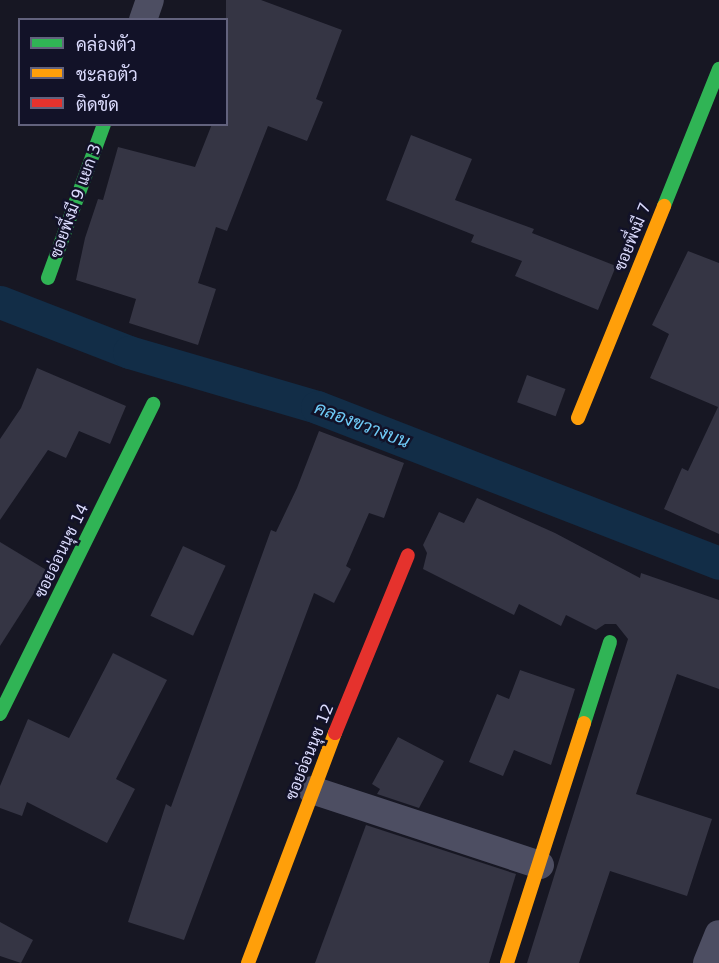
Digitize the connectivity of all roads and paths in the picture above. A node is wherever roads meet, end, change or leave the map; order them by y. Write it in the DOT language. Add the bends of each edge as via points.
graph roads {
  1 [pos="150,0"];
  2 [pos="144,18"];
  3 [pos="719,69"];
  4 [pos="104,126"];
  5 [pos="48,278"];
  6 [pos="153,404"];
  7 [pos="578,418"];
  8 [pos="408,555"];
  9 [pos="610,642"];
  10 [pos="0,714"];
  11 [pos="312,790"];
  12 [pos="540,865"];
  13 [pos="719,934"];
  14 [pos="248,963"];
  15 [pos="507,963"];
  16 [pos="707,963"];
  1 -- 2 [label="street"];
  3 -- 7 [label="street, ซอยพึ่งมี 7"];
  4 -- 5 [label="street, ซอยพึ่งมี 9 แยก 3"];
  6 -- 10 [label="street, ซอยอ่อนนุช 14"];
  8 -- 11 [label="street, ซอยอ่อนนุช 12"];
  9 -- 12 [label="street"];
  11 -- 12 [label="street"];
  11 -- 14 [label="street, ซอยอ่อนนุช 12"];
  12 -- 15 [label="street"];
  13 -- 16 [label="street"];
}
